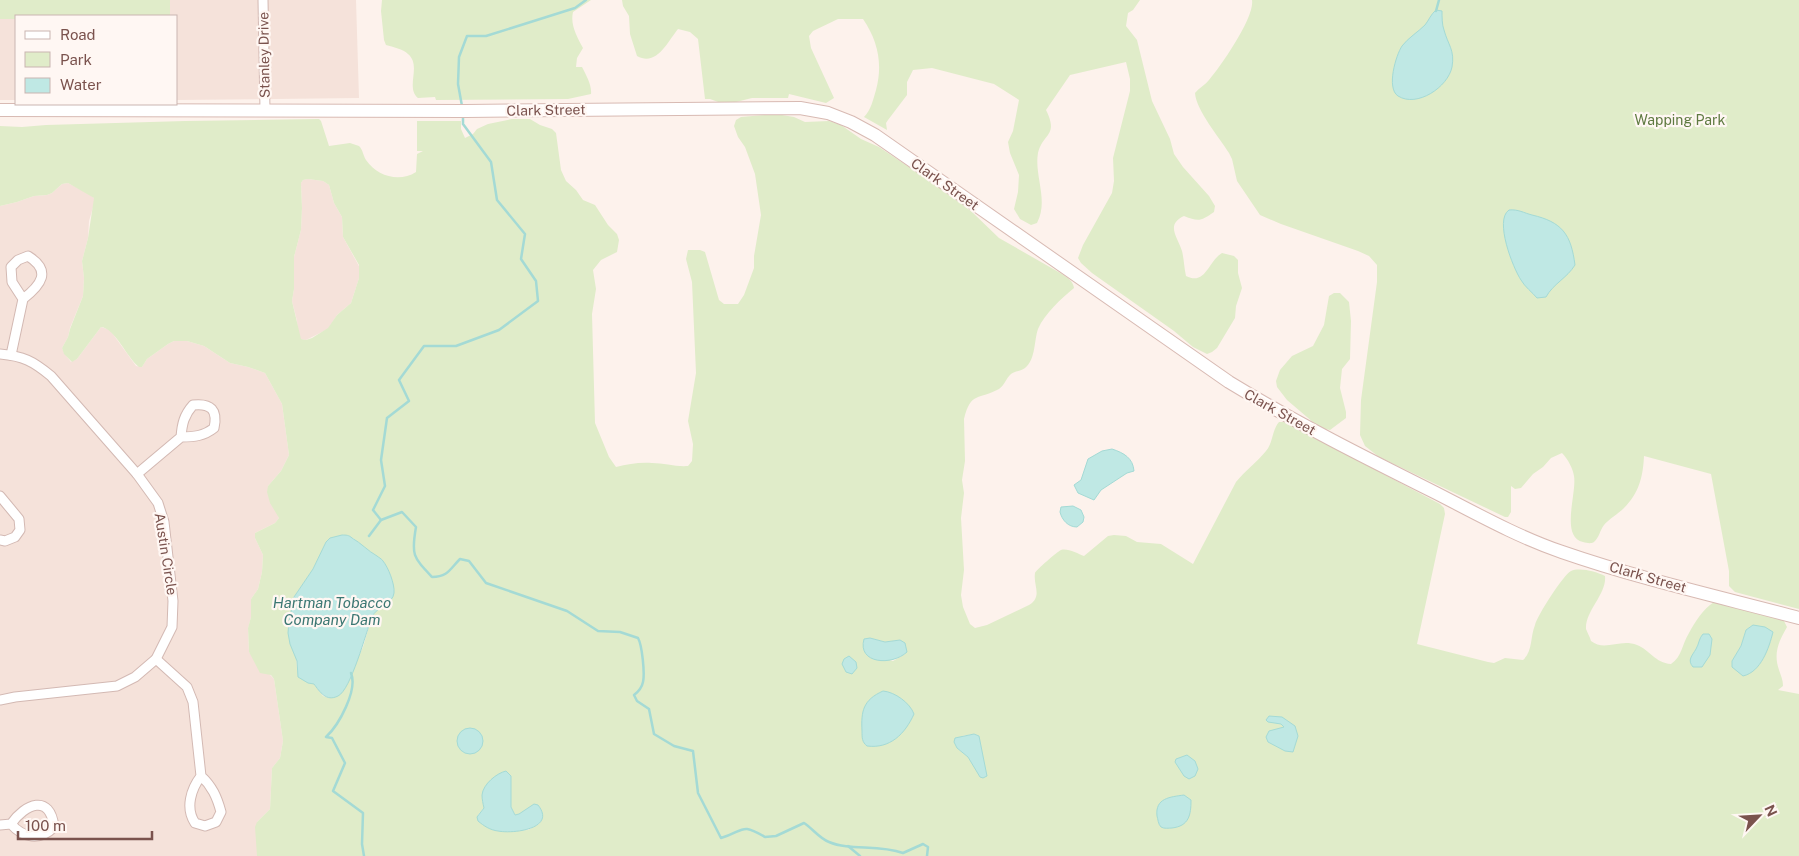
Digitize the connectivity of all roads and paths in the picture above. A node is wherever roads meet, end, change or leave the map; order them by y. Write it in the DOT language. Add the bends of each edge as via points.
graph roads {
  1 [pos="263,0"];
  2 [pos="0,110"];
  3 [pos="265,110"];
  4 [pos="23,299"];
  5 [pos="0,354"];
  6 [pos="12,355"];
  7 [pos="181,437"];
  8 [pos="136,474"];
  9 [pos="0,496"];
  10 [pos="0,540"];
  11 [pos="1799,618"];
  12 [pos="156,659"];
  13 [pos="0,700"];
  14 [pos="201,776"];
  15 [pos="10,824"];
  16 [pos="0,825"];
  1 -- 3 [label="street, Stanley Drive"];
  2 -- 3 [label="main road, Clark Street"];
  3 -- 11 [label="main road, Clark Street" via="800,108 828,113 875,135 1229,382 1359,455 1519,535 1562,552"];
  4 -- 4 [label="street" via="42,280 42,268 28,256 11,267 12,282"];
  4 -- 6 [label="street"];
  5 -- 6 [label="street, Austin Circle"];
  6 -- 8 [label="street, Austin Circle" via="27,358 51,376"];
  7 -- 7 [label="street" via="206,434 214,428 216,417 213,409 203,404 193,405 186,412"];
  7 -- 8 [label="street"];
  8 -- 12 [label="street, Austin Circle" via="158,503 164,522 173,602 172,626"];
  9 -- 10 [label="street" via="19,519 20,530 6,542"];
  12 -- 13 [label="street, Austin Circle" via="135,677 117,686"];
  12 -- 14 [label="street" via="187,687 193,702"];
  14 -- 14 [label="street" via="190,802 190,816 195,823 205,826 216,822 221,812 216,795"];
  15 -- 15 [label="street" via="17,831 37,837 54,827 49,810 41,805 31,806"];
  15 -- 16 [label="street"];
}
